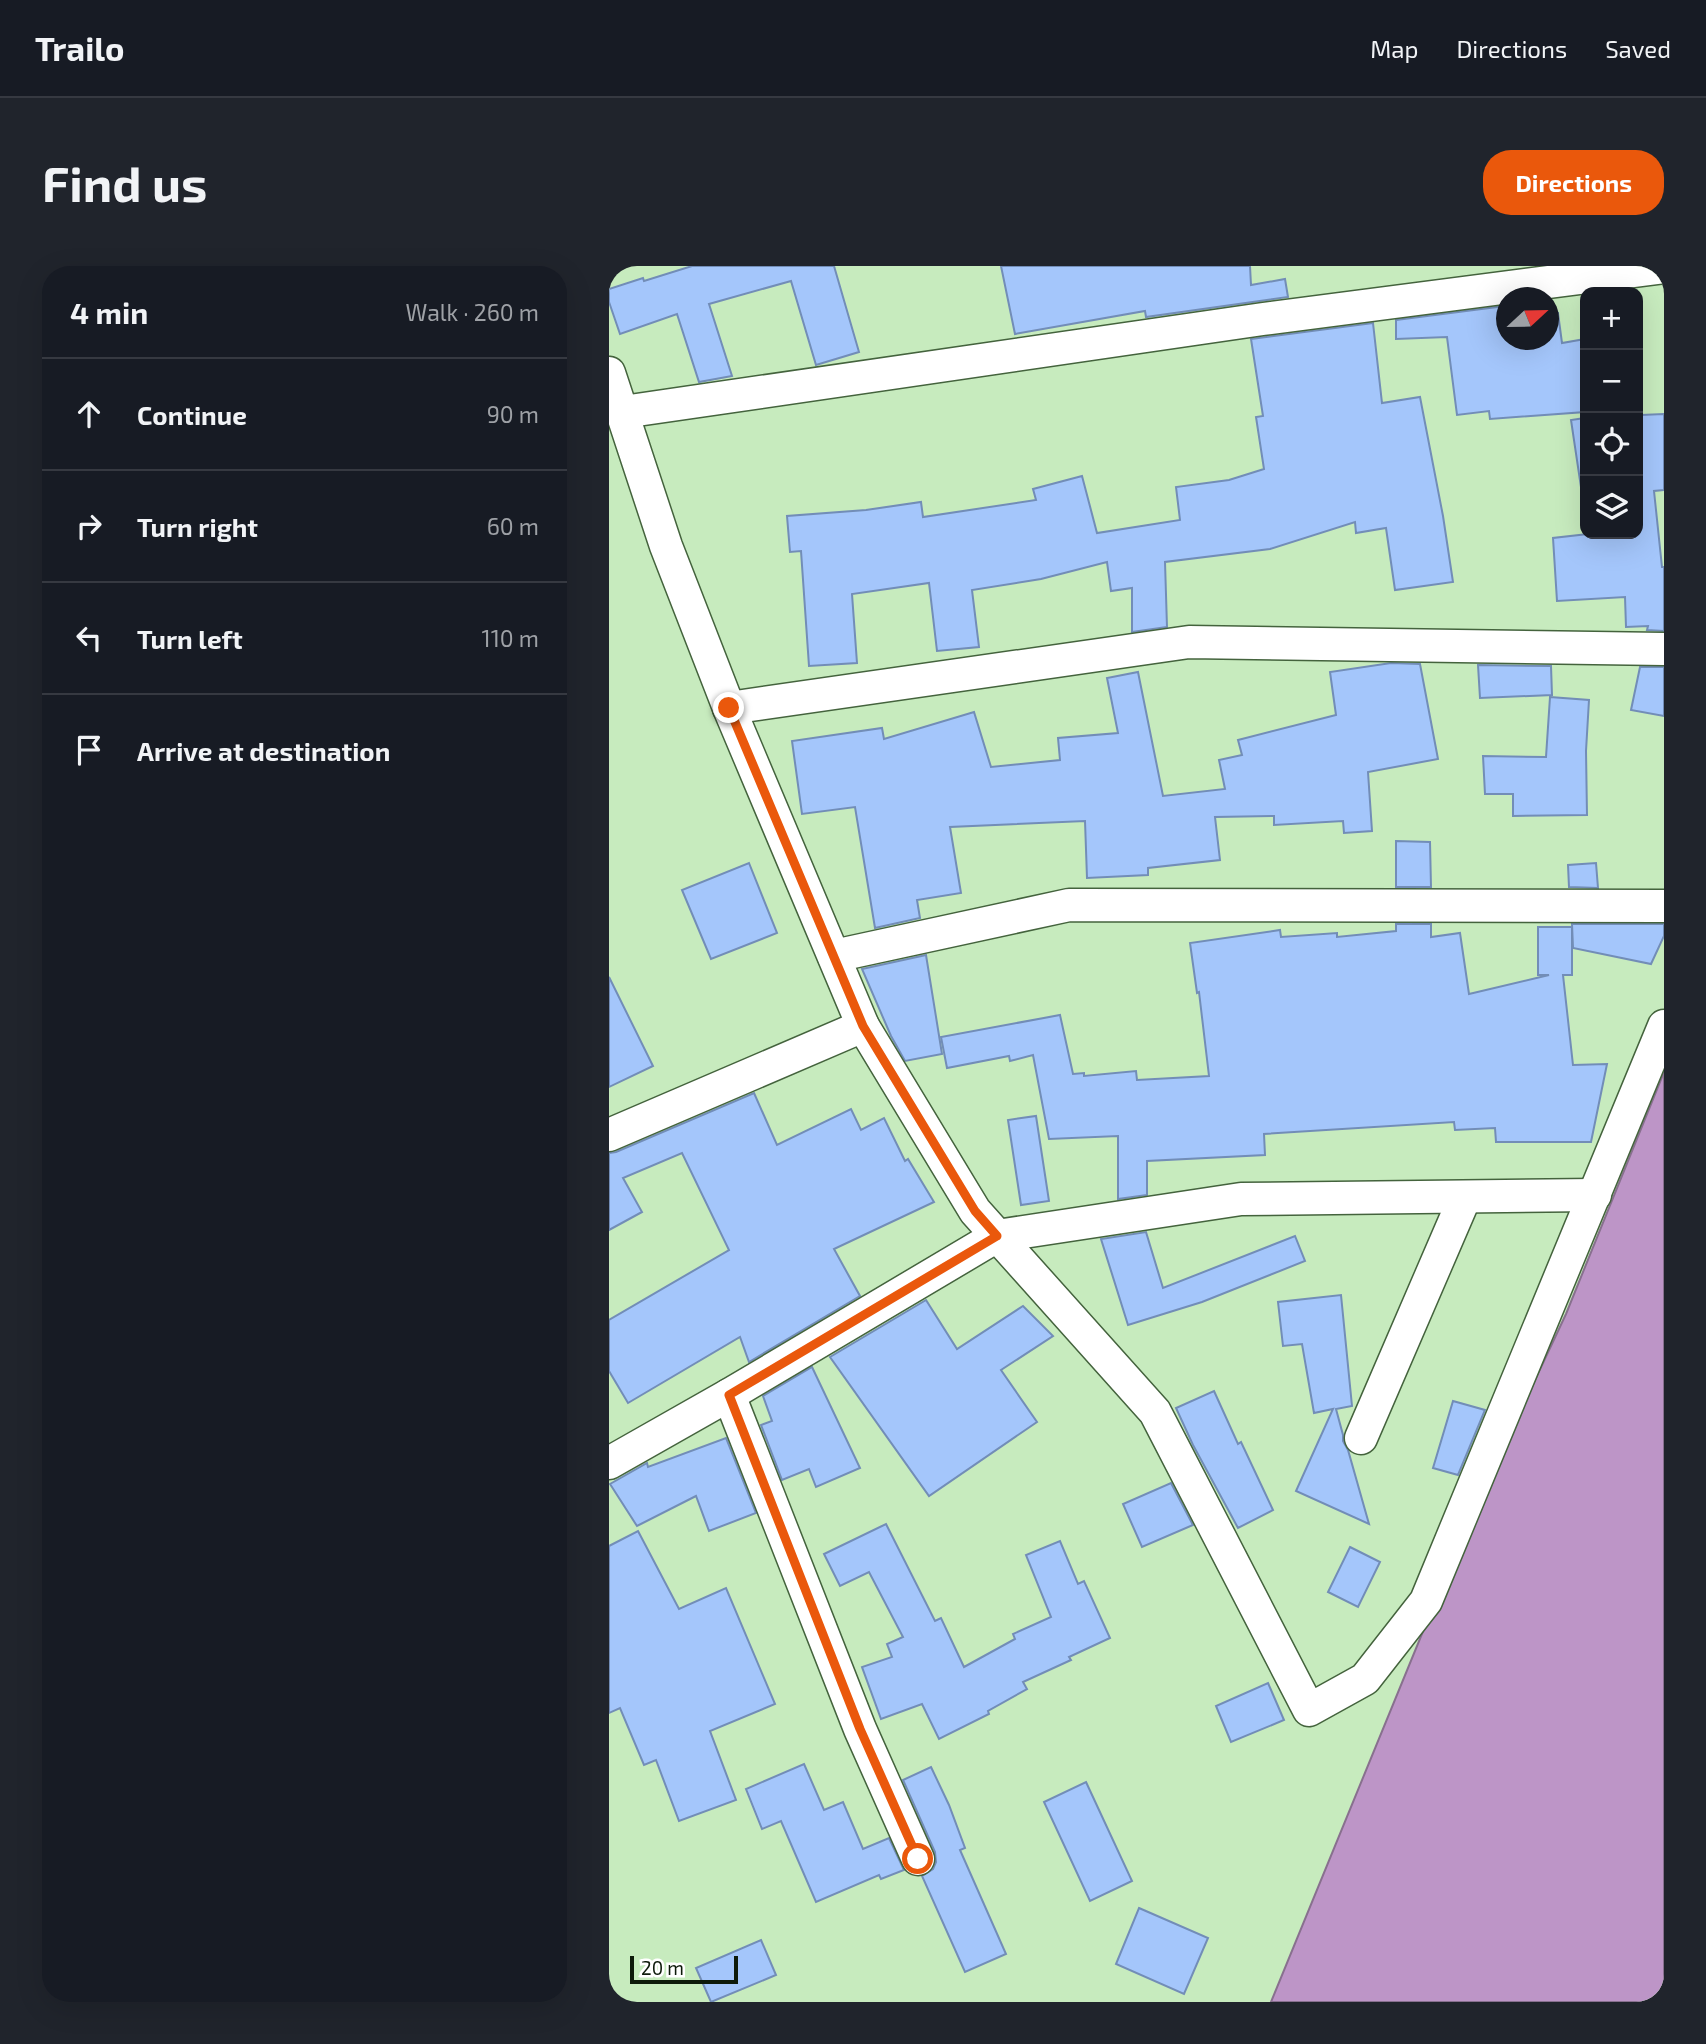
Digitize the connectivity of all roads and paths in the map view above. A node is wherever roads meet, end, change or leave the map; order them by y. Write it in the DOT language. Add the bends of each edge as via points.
graph roads {
  1 [pos="1664,267"];
  2 [pos="609,373"];
  3 [pos="623,412"];
  4 [pos="1664,649"];
  5 [pos="729,708"];
  6 [pos="1664,906"];
  7 [pos="834,956"];
  8 [pos="863,1026"];
  9 [pos="1664,1027"];
  10 [pos="609,1135"];
  11 [pos="1595,1195"];
  12 [pos="1465,1197"];
  13 [pos="997,1236"];
  14 [pos="729,1395"];
  15 [pos="1361,1438"];
  16 [pos="609,1463"];
  17 [pos="918,1859"];
  1 -- 3 [label="street" via="1263,319"];
  2 -- 3 [label="street"];
  3 -- 5 [label="street" via="666,547"];
  4 -- 5 [label="street" via="1189,642"];
  5 -- 7 [label="street"];
  6 -- 7 [label="street" via="1069,905"];
  7 -- 8 [label="street"];
  8 -- 10 [label="street"];
  8 -- 13 [label="street" via="975,1211"];
  9 -- 11 [label="street"];
  11 -- 12 [label="street"];
  11 -- 13 [label="street" via="1426,1601 1365,1679 1309,1710 1155,1412"];
  12 -- 13 [label="street" via="1241,1199"];
  12 -- 15 [label="street"];
  13 -- 14 [label="street"];
  14 -- 16 [label="street"];
  14 -- 17 [label="street" via="860,1729"];
}
